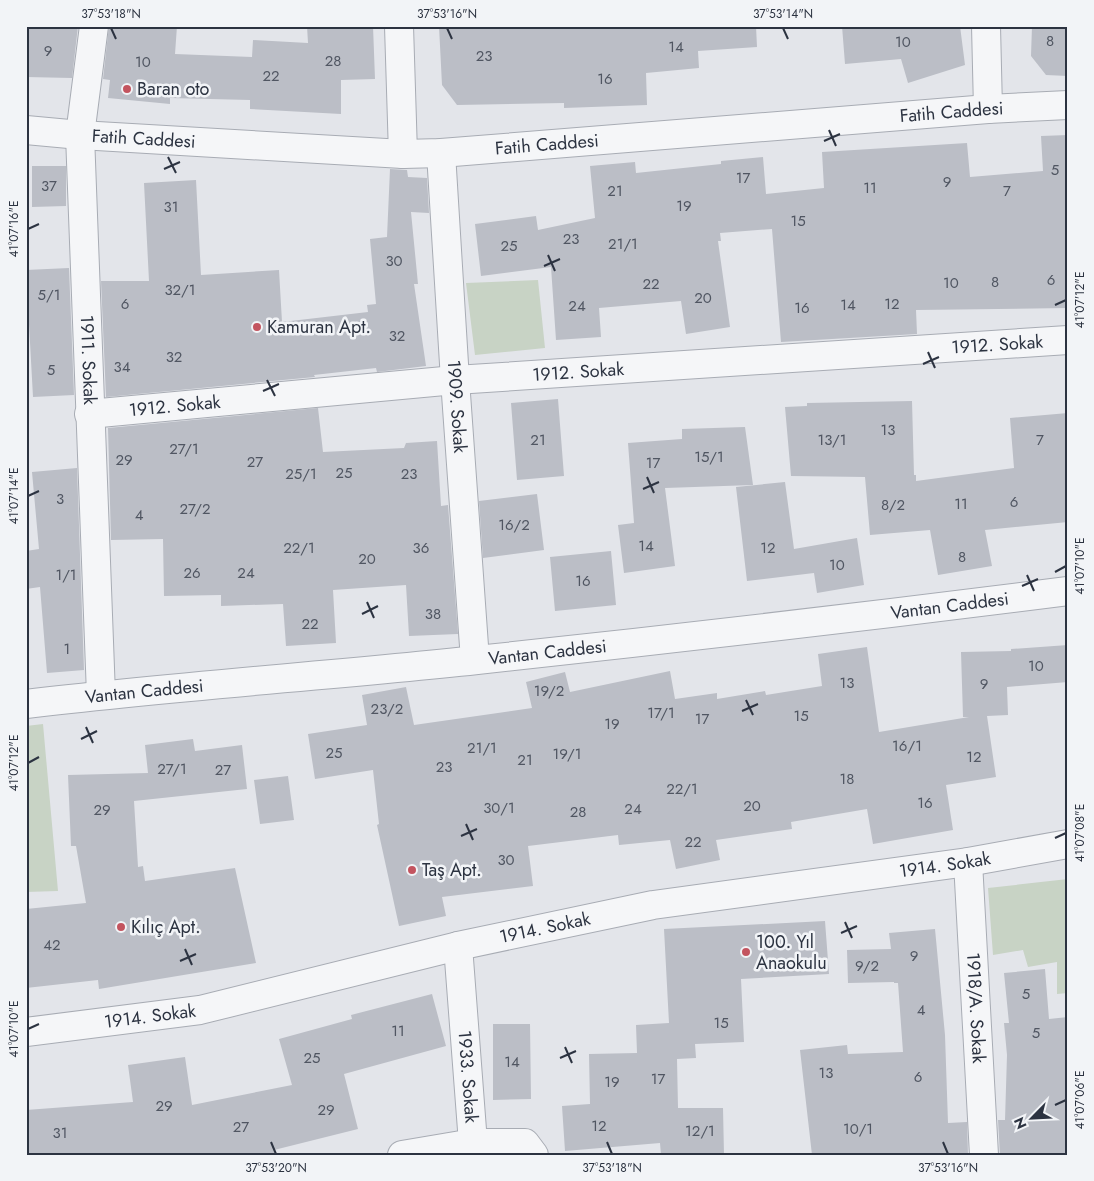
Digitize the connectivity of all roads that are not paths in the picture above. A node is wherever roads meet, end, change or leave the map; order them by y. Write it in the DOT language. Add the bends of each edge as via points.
graph roads {
  1 [pos="94,26"];
  2 [pos="398,26"];
  3 [pos="986,26"];
  4 [pos="1068,105"];
  5 [pos="988,108"];
  6 [pos="26,130"];
  7 [pos="80,135"];
  8 [pos="441,153"];
  9 [pos="403,154"];
  10 [pos="1068,340"];
  11 [pos="455,380"];
  12 [pos="89,414"];
  13 [pos="1068,591"];
  14 [pos="475,660"];
  15 [pos="101,695"];
  16 [pos="26,704"];
  17 [pos="1068,844"];
  18 [pos="968,862"];
  19 [pos="458,946"];
  20 [pos="26,1032"];
  21 [pos="473,1143"];
  22 [pos="402,1155"];
  23 [pos="534,1155"];
  24 [pos="984,1155"];
  1 -- 7 [label="street, 1911. Sokak"];
  2 -- 9 [label="street"];
  3 -- 5 [label="street"];
  4 -- 5 [label="street, Fatih Caddesi"];
  5 -- 8 [label="street, Fatih Caddesi"];
  6 -- 7 [label="street, Fatih Caddesi"];
  7 -- 9 [label="street, Fatih Caddesi"];
  7 -- 12 [label="street, 1911. Sokak"];
  8 -- 9 [label="street, Fatih Caddesi"];
  8 -- 11 [label="street, 1909. Sokak"];
  10 -- 11 [label="street, 1912. Sokak"];
  11 -- 12 [label="street, 1912. Sokak"];
  11 -- 14 [label="street, 1909. Sokak"];
  12 -- 15 [label="street, 1911. Sokak"];
  13 -- 14 [label="street, Vantan Caddesi"];
  14 -- 15 [label="street, Vantan Caddesi"];
  15 -- 16 [label="street, Vantan Caddesi"];
  17 -- 18 [label="street, 1914. Sokak"];
  18 -- 19 [label="street, 1914. Sokak" via="653,905"];
  18 -- 24 [label="street, 1918/A. Sokak"];
  19 -- 20 [label="street, 1914. Sokak" via="200,1010"];
  19 -- 21 [label="street, 1933. Sokak"];
  21 -- 22 [label="street"];
  21 -- 23 [label="street, 1933. Sokak" via="525,1143"];
}
